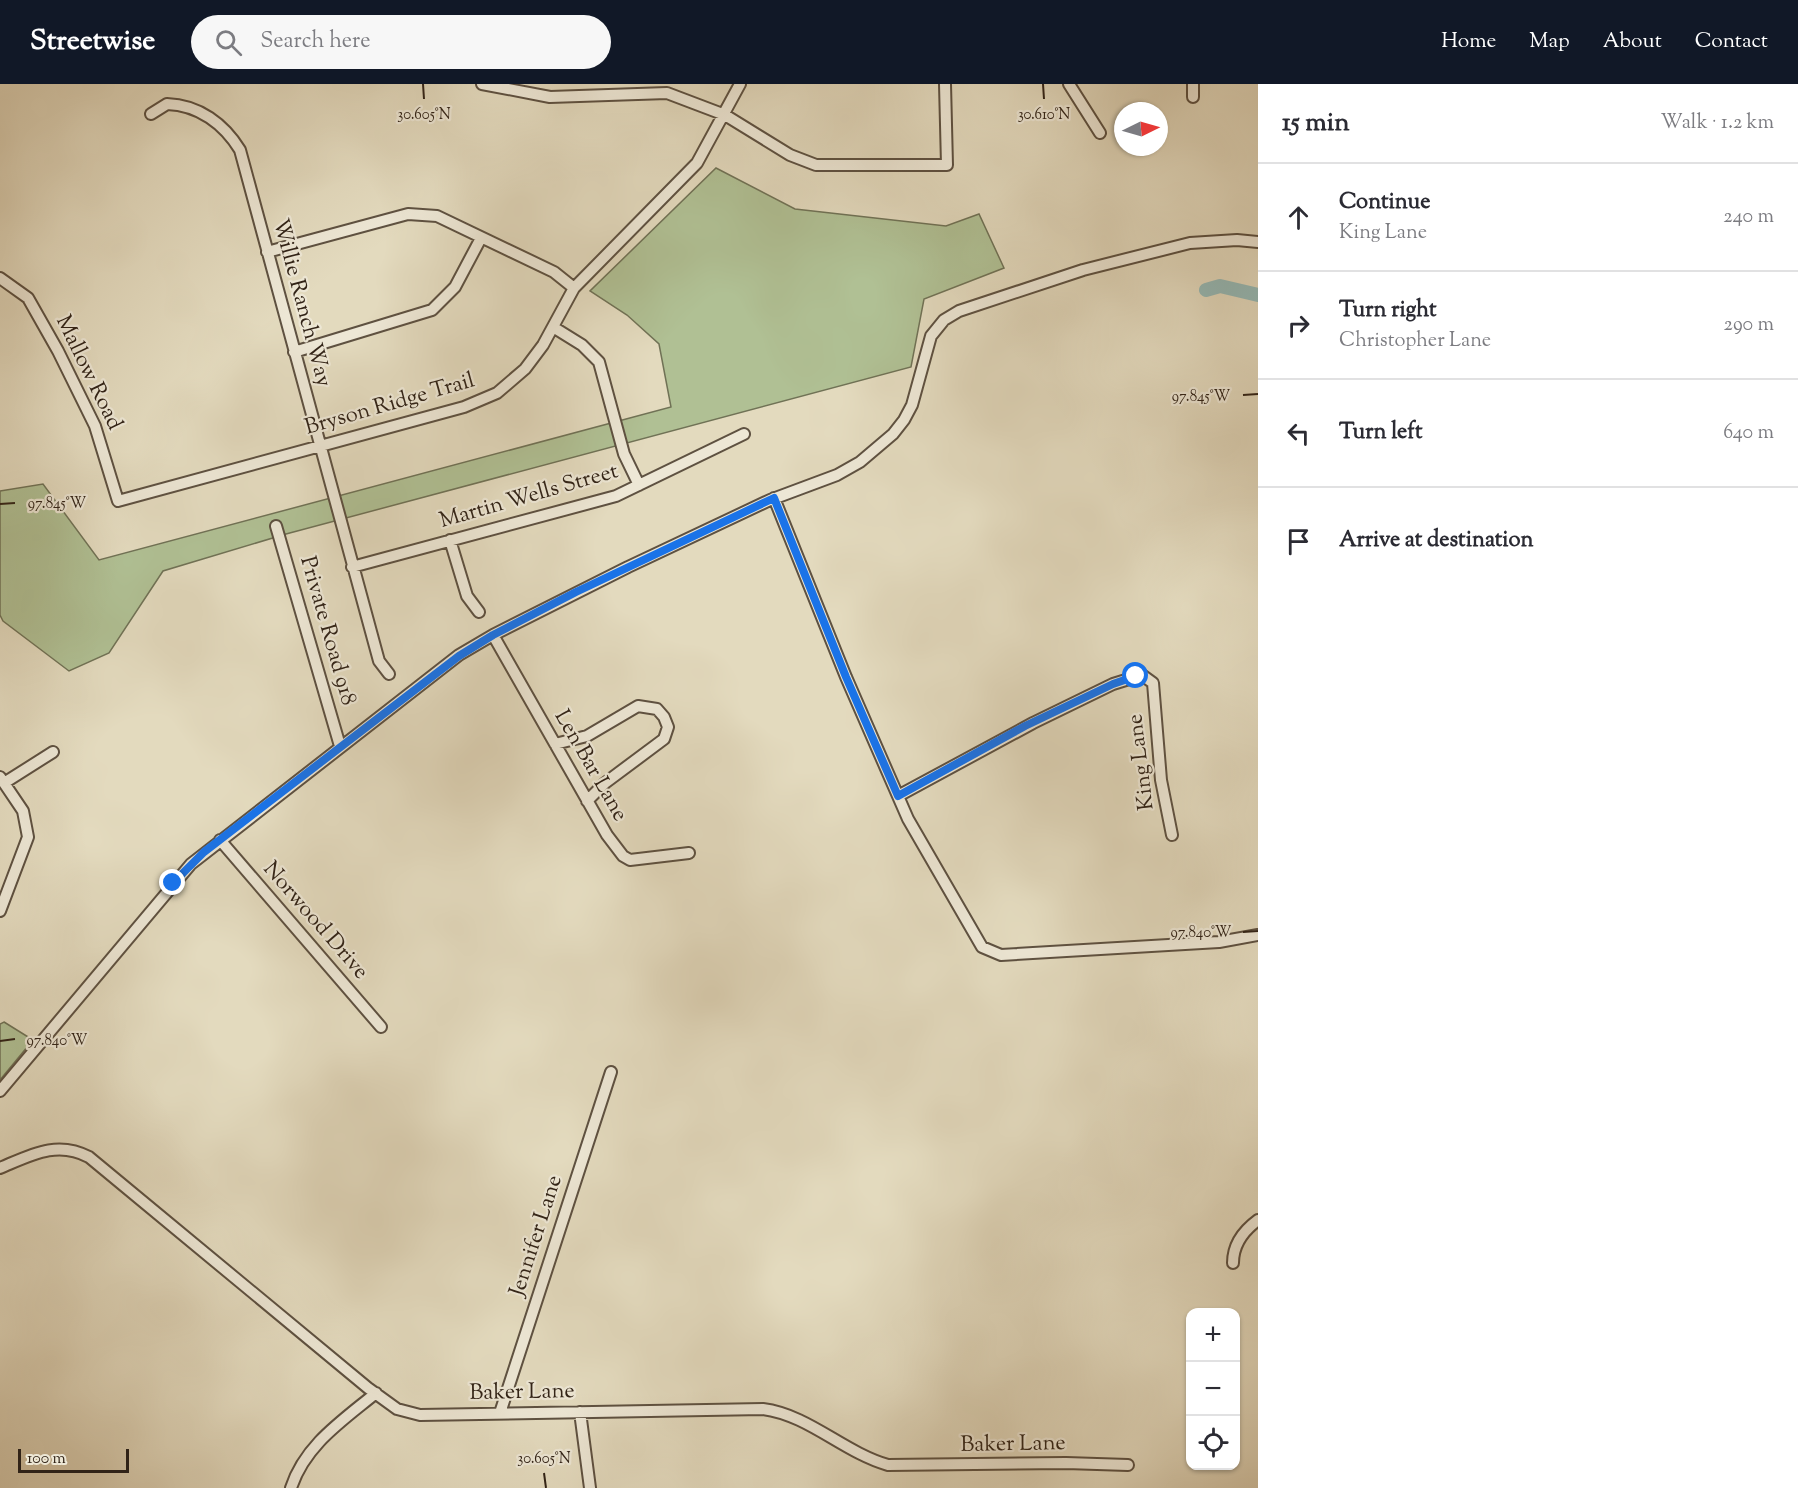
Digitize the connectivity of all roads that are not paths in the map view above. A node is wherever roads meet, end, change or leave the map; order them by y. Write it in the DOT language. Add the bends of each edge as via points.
graph roads {
  1 [pos="482,84"];
  2 [pos="740,84"];
  3 [pos="945,84"];
  4 [pos="1069,84"];
  5 [pos="1193,84"];
  6 [pos="1193,96"];
  7 [pos="151,114"];
  8 [pos="725,115"];
  9 [pos="1100,133"];
  10 [pos="481,238"];
  11 [pos="1258,242"];
  12 [pos="267,252"];
  13 [pos="0,278"];
  14 [pos="574,288"];
  15 [pos="553,327"];
  16 [pos="294,352"];
  17 [pos="744,434"];
  18 [pos="319,447"];
  19 [pos="639,485"];
  20 [pos="774,498"];
  21 [pos="118,501"];
  22 [pos="276,526"];
  23 [pos="450,540"];
  24 [pos="352,567"];
  25 [pos="479,612"];
  26 [pos="493,635"];
  27 [pos="389,674"];
  28 [pos="555,744"];
  29 [pos="340,746"];
  30 [pos="52,752"];
  31 [pos="2,780"];
  32 [pos="898,796"];
  33 [pos="587,801"];
  34 [pos="1172,835"];
  35 [pos="220,840"];
  36 [pos="689,853"];
  37 [pos="0,911"];
  38 [pos="1258,936"];
  39 [pos="381,1027"];
  40 [pos="611,1072"];
  41 [pos="0,1091"];
  42 [pos="0,1168"];
  43 [pos="1258,1220"];
  44 [pos="1233,1263"];
  45 [pos="376,1394"];
  46 [pos="579,1412"];
  47 [pos="500,1413"];
  48 [pos="1128,1465"];
  49 [pos="291,1488"];
  50 [pos="590,1488"];
  1 -- 8 [label="street" via="550,96 667,93"];
  2 -- 8 [label="street, Bryson Ridge Trail"];
  3 -- 8 [label="street" via="946,165 816,165 790,155"];
  4 -- 9 [label="street"];
  5 -- 6 [label="street"];
  7 -- 12 [label="street, Willie Ranch Way" via="167,104 180,104 204,114 228,131 240,150"];
  8 -- 14 [label="street, Bryson Ridge Trail" via="697,163"];
  10 -- 12 [label="street" via="436,216 408,214"];
  10 -- 14 [label="street" via="554,272"];
  10 -- 16 [label="street" via="454,287 432,310"];
  11 -- 20 [label="street" via="1190,243 1083,270 959,311 944,320 931,336 912,405 893,434 849,469"];
  12 -- 16 [label="street, Willie Ranch Way"];
  13 -- 21 [label="street, Mallow Road" via="28,298 58,351 95,426"];
  14 -- 15 [label="street, Bryson Ridge Trail"];
  15 -- 18 [label="street, Bryson Ridge Trail" via="525,369 497,393 464,407"];
  15 -- 19 [label="street" via="582,345 599,362 624,454"];
  16 -- 18 [label="street, Willie Ranch Way"];
  17 -- 19 [label="street, Martin Wells Street"];
  18 -- 21 [label="street, Bryson Ridge Trail"];
  18 -- 24 [label="street, Willie Ranch Way"];
  19 -- 23 [label="street, Martin Wells Street" via="616,496"];
  20 -- 26 [label="street"];
  20 -- 32 [label="street"];
  22 -- 29 [label="street, Private Road 918"];
  23 -- 24 [label="street, Martin Wells Street"];
  23 -- 25 [label="street" via="467,596"];
  24 -- 27 [label="street, Willie Ranch Way" via="379,661"];
  26 -- 28 [label="street, Len Bar Lane"];
  26 -- 29 [label="street"];
  28 -- 33 [label="street, Len Bar Lane"];
  28 -- 33 [label="street" via="586,736 638,706 657,709 663,717 668,727 664,739 604,783"];
  29 -- 35 [label="street"];
  30 -- 31 [label="street"];
  31 -- 37 [label="street" via="27,818 28,837"];
  32 -- 34 [label="street, King Lane" via="1025,726 1113,684 1142,675 1153,683 1161,780"];
  32 -- 38 [label="street" via="980,944 993,954 1219,942"];
  33 -- 36 [label="street, Len Bar Lane" via="623,856 636,860"];
  35 -- 39 [label="street, Norwood Drive"];
  35 -- 41 [label="street" via="173,883"];
  40 -- 47 [label="street, Jennifer Lane"];
  42 -- 45 [label="street, Baker Lane" via="49,1149 70,1149 89,1157"];
  43 -- 44 [label="street" via="1243,1231 1233,1251"];
  45 -- 47 [label="street, Baker Lane" via="415,1415"];
  45 -- 49 [label="street" via="318,1441 300,1466"];
  46 -- 47 [label="street, Baker Lane"];
  46 -- 48 [label="street, Baker Lane" via="777,1411 873,1461 901,1466"];
  46 -- 50 [label="street"];
}
